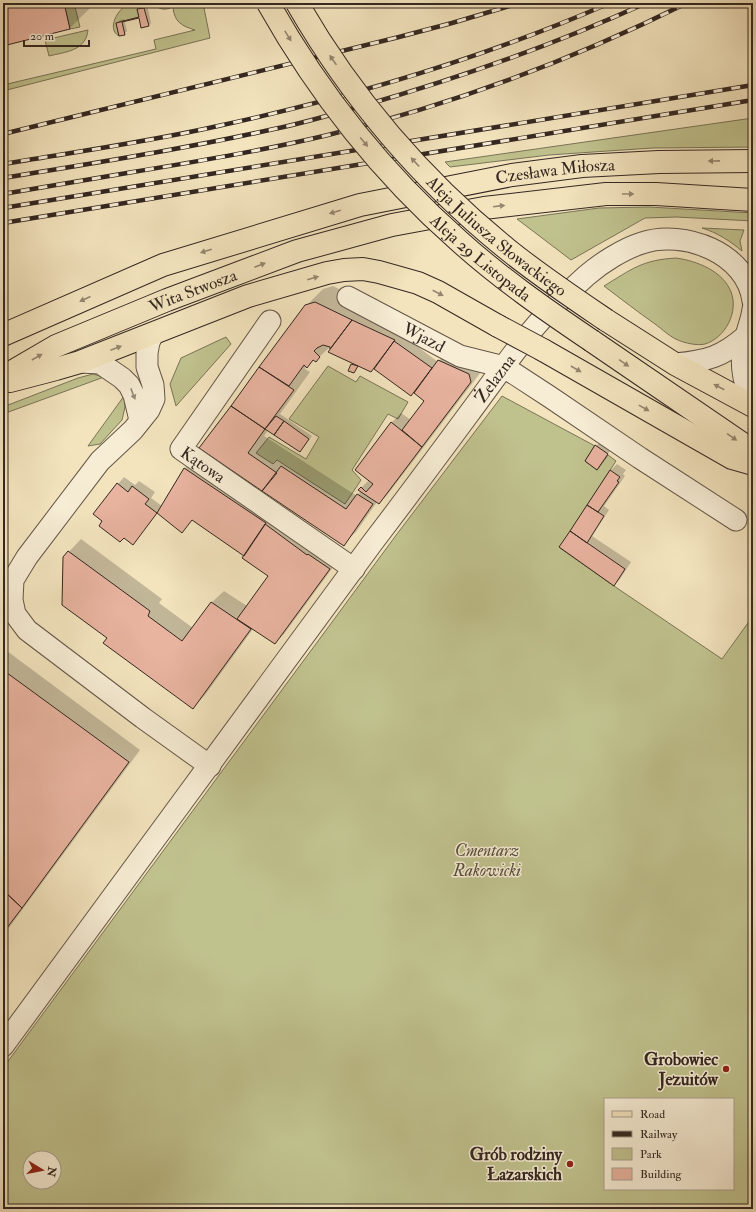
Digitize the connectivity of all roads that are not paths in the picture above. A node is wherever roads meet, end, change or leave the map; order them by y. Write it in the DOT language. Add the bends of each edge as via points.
graph roads {
  1 [pos="268,3"];
  2 [pos="297,3"];
  3 [pos="753,161"];
  4 [pos="753,200"];
  5 [pos="360,205"];
  6 [pos="392,225"];
  7 [pos="348,297"];
  8 [pos="753,301"];
  9 [pos="753,309"];
  10 [pos="270,321"];
  11 [pos="153,334"];
  12 [pos="3,335"];
  13 [pos="746,336"];
  14 [pos="80,362"];
  15 [pos="675,364"];
  16 [pos="504,367"];
  17 [pos="3,377"];
  18 [pos="3,383"];
  19 [pos="753,400"];
  20 [pos="753,406"];
  21 [pos="140,420"];
  22 [pos="753,451"];
  23 [pos="753,464"];
  24 [pos="736,520"];
  25 [pos="354,568"];
  26 [pos="210,766"];
  27 [pos="3,1046"];
  1 -- 22 [label="main road, Aleja 29 Listopada, one-way, bridge" via="331,101 423,207 459,241 529,298"];
  15 -- 2 [label="main road, Aleja Juliusza Słowackiego, one-way, bridge" via="545,278 445,194 368,108 331,57"];
  3 -- 5 [label="main road, Czesława Miłosza, one-way" via="582,166 512,176"];
  6 -- 4 [label="main road, Czesława Miłosza, one-way" via="484,208 606,194 656,194"];
  5 -- 12 [label="main road, Wita Stwosza, one-way" via="163,265"];
  17 -- 6 [label="main road, Wita Stwosza, one-way" via="56,346 167,300 297,251"];
  7 -- 16 [label="street, Wjazd" via="460,356"];
  8 -- 16 [label="street, Żelazna" via="752,290 738,268 712,249 677,239 644,242 622,251 588,274 540,321"];
  9 -- 13 [label="street"];
  10 -- 25 [label="street, Kątowa" via="181,449"];
  14 -- 11 [label="main road, one-way"];
  11 -- 21 [label="street" via="147,353 147,367 153,385 154,399"];
  11 -- 23 [label="main road, one-way, bridge" via="248,296 327,274 344,270 379,272 418,283 438,292 732,458"];
  13 -- 15 [label="street" via="718,356 698,362"];
  13 -- 19 [label="street" via="743,351 744,380"];
  14 -- 18 [label="main road"];
  14 -- 21 [label="street, one-way" via="100,363 122,378 134,395"];
  20 -- 15 [label="main road, Aleja Juliusza Słowackiego, one-way"];
  16 -- 24 [label="street, Wjazd"];
  16 -- 25 [label="street, Żelazna"];
  21 -- 26 [label="street" via="101,460 27,557 14,580 12,600 15,614 27,630"];
  25 -- 26 [label="street, Żelazna"];
  26 -- 27 [label="street, Żelazna"];
}
